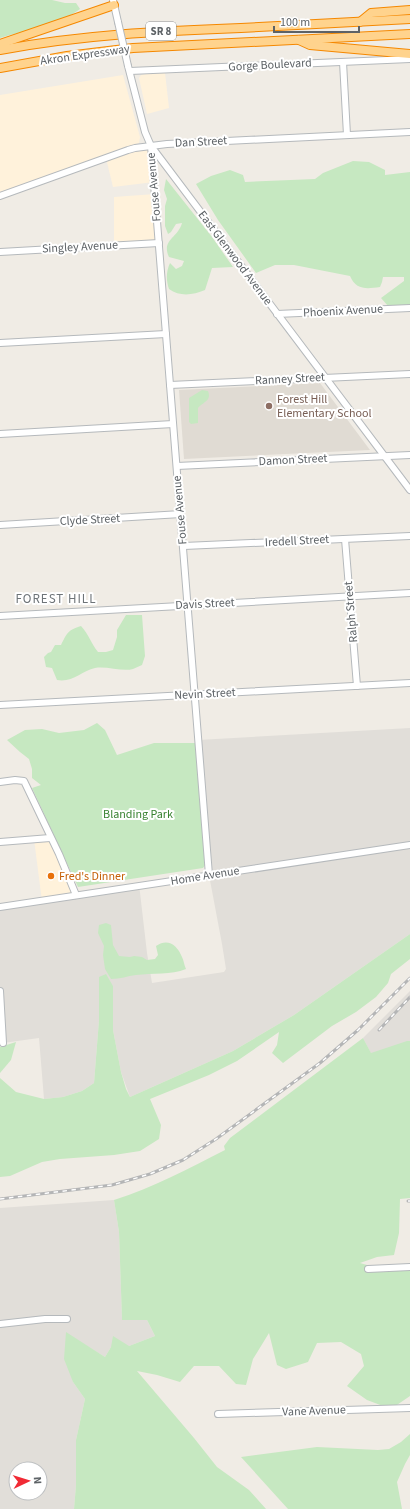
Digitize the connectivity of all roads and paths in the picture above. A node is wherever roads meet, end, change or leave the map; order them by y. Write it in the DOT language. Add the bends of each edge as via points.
graph roads {
  1 [pos="114,2"];
  2 [pos="410,10"];
  3 [pos="410,19"];
  4 [pos="360,22"];
  5 [pos="410,34"];
  6 [pos="297,39"];
  7 [pos="0,44"];
  8 [pos="0,50"];
  9 [pos="410,54"];
  10 [pos="410,60"];
  11 [pos="343,62"];
  12 [pos="0,68"];
  13 [pos="129,69"];
  14 [pos="410,132"];
  15 [pos="347,135"];
  16 [pos="151,146"];
  17 [pos="0,196"];
  18 [pos="159,243"];
  19 [pos="0,252"];
  20 [pos="410,308"];
  21 [pos="277,314"];
  22 [pos="166,334"];
  23 [pos="0,343"];
  24 [pos="410,374"];
  25 [pos="325,377"];
  26 [pos="170,385"];
  27 [pos="173,424"];
  28 [pos="0,434"];
  29 [pos="410,455"];
  30 [pos="385,456"];
  31 [pos="176,466"];
  32 [pos="410,490"];
  33 [pos="181,514"];
  34 [pos="0,525"];
  35 [pos="410,536"];
  36 [pos="345,539"];
  37 [pos="184,546"];
  38 [pos="410,593"];
  39 [pos="350,596"];
  40 [pos="188,604"];
  41 [pos="0,616"];
  42 [pos="410,683"];
  43 [pos="357,686"];
  44 [pos="195,695"];
  45 [pos="0,705"];
  46 [pos="0,782"];
  47 [pos="50,838"];
  48 [pos="0,842"];
  49 [pos="410,845"];
  50 [pos="209,874"];
  51 [pos="76,895"];
  52 [pos="0,907"];
  53 [pos="0,991"];
  54 [pos="3,1043"];
  55 [pos="410,1267"];
  56 [pos="368,1269"];
  57 [pos="67,1319"];
  58 [pos="0,1324"];
  59 [pos="410,1408"];
  60 [pos="218,1414"];
  1 -- 7 [label="highway"];
  1 -- 13 [label="street, East Glenwood Avenue, bridge"];
  2 -- 4 [label="highway" via="370,13"];
  3 -- 4 [label="highway, Akron Expressway / SR 8"];
  4 -- 8 [label="highway, Akron Expressway / SR 8" via="162,31 102,36"];
  5 -- 6 [label="highway, Akron Expressway / SR 8"];
  6 -- 9 [label="highway" via="310,45"];
  6 -- 12 [label="highway, Akron Expressway / SR 8" via="110,50"];
  10 -- 11 [label="street, Gorge Boulevard"];
  11 -- 13 [label="street, Gorge Boulevard"];
  11 -- 15 [label="street"];
  13 -- 16 [label="street, East Glenwood Avenue"];
  14 -- 15 [label="street, Dan Street"];
  15 -- 16 [label="street, Dan Street"];
  16 -- 17 [label="street, Dan Street" via="128,150"];
  16 -- 18 [label="street, Fouse Avenue"];
  16 -- 21 [label="street, East Glenwood Avenue"];
  18 -- 19 [label="street, Singley Avenue"];
  18 -- 22 [label="street, Fouse Avenue"];
  20 -- 21 [label="street, Phoenix Avenue"];
  21 -- 25 [label="street, East Glenwood Avenue"];
  22 -- 23 [label="street"];
  22 -- 26 [label="street, Fouse Avenue"];
  24 -- 25 [label="street, Ranney Street"];
  25 -- 26 [label="street, Ranney Street"];
  25 -- 30 [label="street, East Glenwood Avenue"];
  26 -- 27 [label="street, Fouse Avenue"];
  27 -- 28 [label="street"];
  27 -- 31 [label="street, Fouse Avenue"];
  29 -- 30 [label="street, Damon Street"];
  30 -- 31 [label="street, Damon Street"];
  30 -- 32 [label="street, East Glenwood Avenue"];
  31 -- 33 [label="street, Fouse Avenue"];
  33 -- 34 [label="street, Clyde Street"];
  33 -- 37 [label="street, Fouse Avenue"];
  35 -- 36 [label="street, Iredell Street"];
  36 -- 37 [label="street, Iredell Street"];
  36 -- 39 [label="street, Ralph Street"];
  37 -- 40 [label="street, Fouse Avenue"];
  38 -- 39 [label="street, Davis Street"];
  39 -- 40 [label="street, Davis Street"];
  39 -- 43 [label="street, Ralph Street"];
  40 -- 41 [label="street, Davis Street"];
  40 -- 44 [label="street, Fouse Avenue"];
  42 -- 43 [label="street, Nevin Street"];
  43 -- 44 [label="street, Nevin Street"];
  44 -- 45 [label="street, Nevin Street"];
  44 -- 50 [label="street, Fouse Avenue"];
  46 -- 47 [label="street" via="24,781"];
  47 -- 48 [label="street"];
  47 -- 51 [label="street"];
  49 -- 50 [label="street, Home Avenue"];
  50 -- 51 [label="street, Home Avenue"];
  51 -- 52 [label="street, Home Avenue"];
  53 -- 54 [label="street"];
  55 -- 56 [label="street"];
  57 -- 58 [label="street"];
  59 -- 60 [label="street, Vane Avenue"];
}
